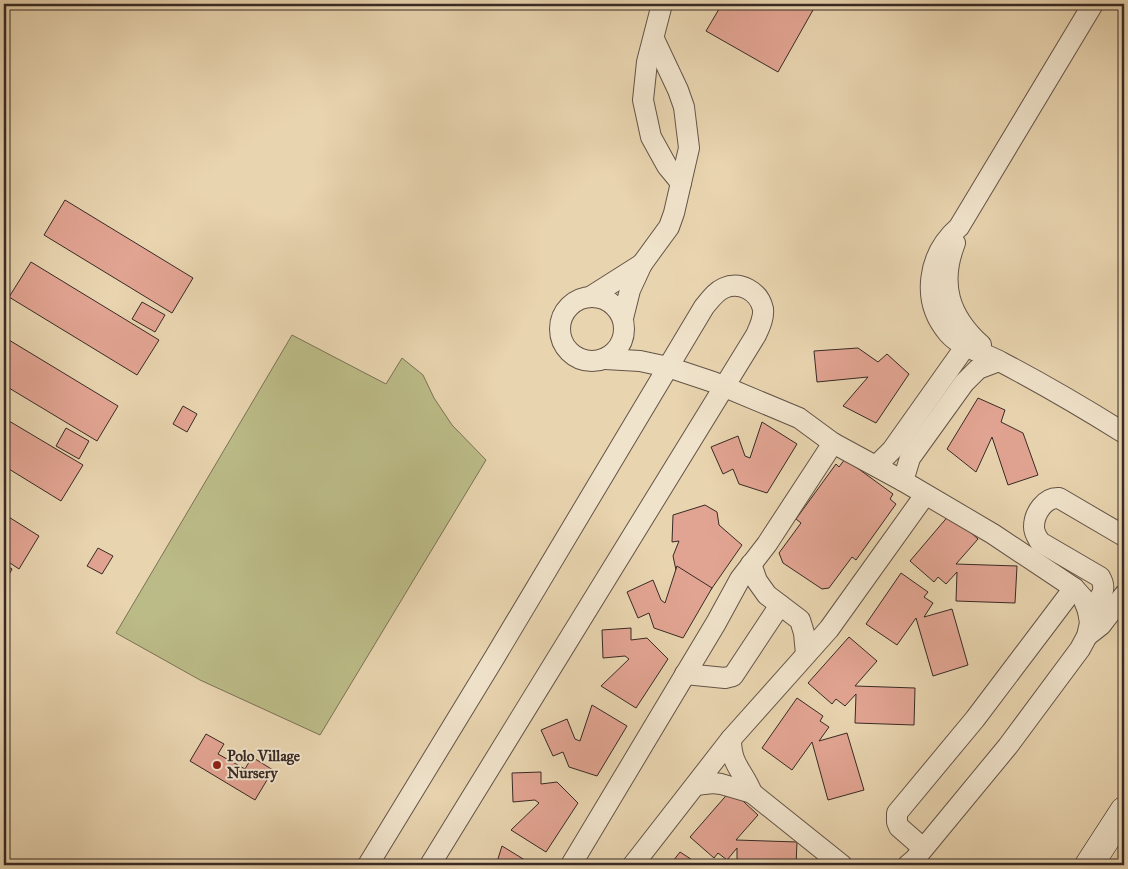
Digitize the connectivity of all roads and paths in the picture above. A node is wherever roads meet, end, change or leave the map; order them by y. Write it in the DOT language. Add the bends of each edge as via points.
graph roads {
  1 [pos="662,4"];
  2 [pos="1093,4"];
  3 [pos="654,39"];
  4 [pos="681,183"];
  5 [pos="642,264"];
  6 [pos="590,297"];
  7 [pos="623,327"];
  8 [pos="968,342"];
  9 [pos="605,359"];
  10 [pos="999,361"];
  11 [pos="668,367"];
  12 [pos="723,386"];
  13 [pos="931,394"];
  14 [pos="947,405"];
  15 [pos="1124,433"];
  16 [pos="833,443"];
  17 [pos="876,466"];
  18 [pos="903,481"];
  19 [pos="925,494"];
  20 [pos="1124,536"];
  21 [pos="751,564"];
  22 [pos="1074,588"];
  23 [pos="731,595"];
  24 [pos="1124,595"];
  25 [pos="774,600"];
  26 [pos="1088,611"];
  27 [pos="838,615"];
  28 [pos="800,620"];
  29 [pos="1087,636"];
  30 [pos="806,654"];
  31 [pos="685,674"];
  32 [pos="732,738"];
  33 [pos="696,785"];
  34 [pos="752,793"];
  35 [pos="1124,811"];
  36 [pos="914,860"];
  37 [pos="368,865"];
  38 [pos="430,865"];
  39 [pos="572,865"];
  40 [pos="634,865"];
  41 [pos="842,865"];
  42 [pos="1089,865"];
  1 -- 3 [label="street"];
  2 -- 8 [label="street" via="959,227 949,263 948,287"];
  3 -- 4 [label="street" via="684,107 689,148"];
  3 -- 4 [label="street" via="647,62 643,100 651,137"];
  4 -- 5 [label="street" via="668,227"];
  5 -- 6 [label="street"];
  5 -- 7 [label="street" via="630,290"];
  6 -- 7 [label="street" via="610,302 617,309"];
  6 -- 9 [label="street" via="571,305 560,324 560,335 565,347 577,357 592,362"];
  7 -- 9 [label="street" via="620,345"];
  7 -- 11 [label="street"];
  8 -- 10 [label="street"];
  8 -- 13 [label="street"];
  9 -- 11 [label="street"];
  10 -- 14 [label="street" via="970,375"];
  10 -- 15 [label="street"];
  11 -- 12 [label="street"];
  11 -- 12 [label="street" via="714,295 722,289 743,286 760,299 762,320"];
  11 -- 37 [label="street"];
  12 -- 16 [label="street" via="798,418"];
  12 -- 38 [label="street"];
  13 -- 14 [label="street"];
  13 -- 17 [label="street" via="892,450"];
  14 -- 18 [label="street" via="910,458"];
  16 -- 17 [label="street"];
  16 -- 21 [label="street"];
  17 -- 18 [label="street"];
  18 -- 19 [label="street"];
  19 -- 22 [label="street"];
  19 -- 27 [label="street"];
  20 -- 26 [label="street" via="1059,498 1047,500 1034,520 1040,542 1100,577 1102,595"];
  21 -- 23 [label="street"];
  21 -- 25 [label="street" via="757,581"];
  22 -- 26 [label="street"];
  22 -- 36 [label="street" via="975,719 897,813 896,822"];
  23 -- 25 [label="street" via="745,592"];
  23 -- 31 [label="street"];
  24 -- 29 [label="street" via="1101,625"];
  25 -- 28 [label="street"];
  25 -- 31 [label="street" via="733,676"];
  26 -- 29 [label="street"];
  27 -- 28 [label="street"];
  27 -- 30 [label="street"];
  28 -- 30 [label="street"];
  29 -- 36 [label="street" via="1008,746"];
  30 -- 32 [label="street"];
  31 -- 39 [label="street"];
  32 -- 33 [label="street"];
  32 -- 34 [label="street" via="731,752"];
  33 -- 34 [label="street" via="721,784"];
  33 -- 40 [label="street"];
  34 -- 41 [label="street"];
  35 -- 42 [label="street"];
}
